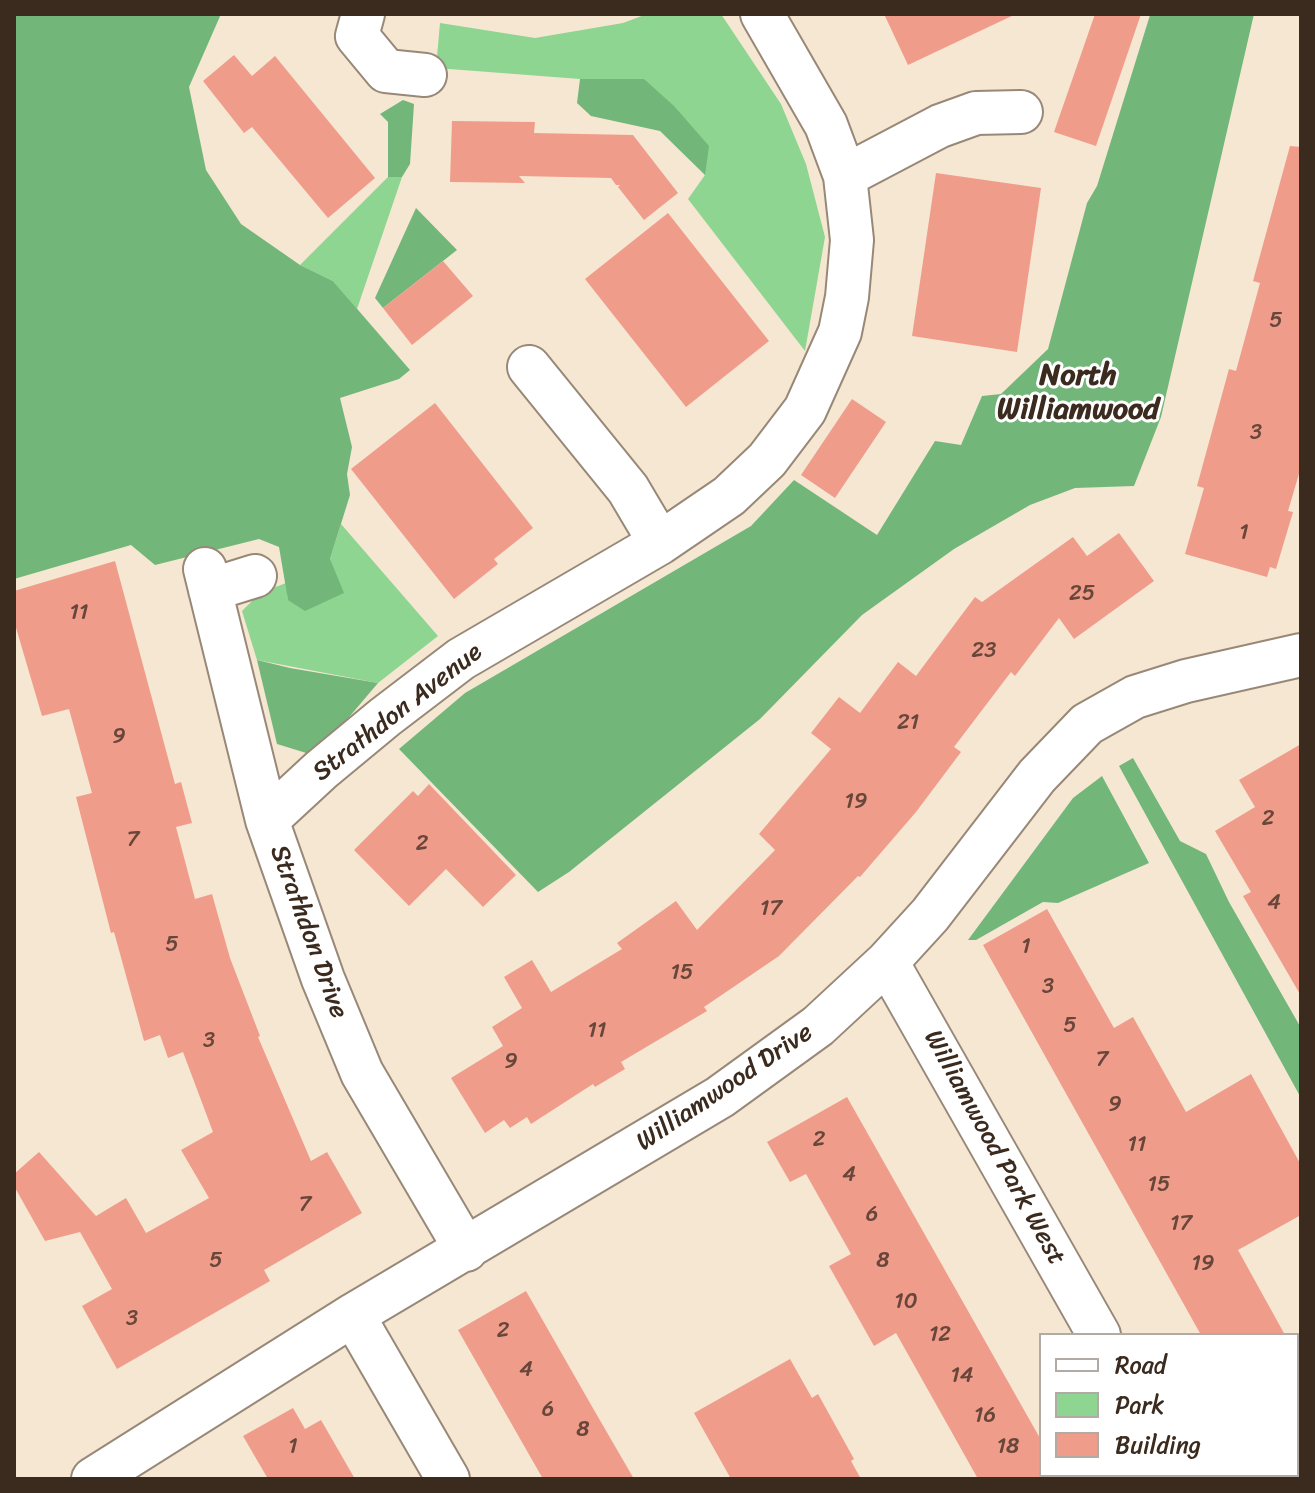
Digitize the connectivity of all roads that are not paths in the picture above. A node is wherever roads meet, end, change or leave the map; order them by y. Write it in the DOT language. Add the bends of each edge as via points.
graph roads {
  1 [pos="363,14"];
  2 [pos="762,14"];
  3 [pos="425,75"];
  4 [pos="1021,112"];
  5 [pos="845,176"];
  6 [pos="529,367"];
  7 [pos="660,543"];
  8 [pos="255,576"];
  9 [pos="1301,655"];
  10 [pos="267,820"];
  11 [pos="887,962"];
  12 [pos="466,1250"];
  13 [pos="353,1315"];
  14 [pos="1098,1333"];
  15 [pos="93,1479"];
  16 [pos="448,1479"];
  1 -- 3 [label="street" via="357,36 386,71"];
  2 -- 5 [label="street, Strathdon Avenue" via="826,125"];
  4 -- 5 [label="street" via="976,113 940,126"];
  5 -- 7 [label="street, Strathdon Avenue" via="852,240 847,297 840,332 805,410 767,460 729,496"];
  6 -- 7 [label="street" via="628,489"];
  7 -- 10 [label="street, Strathdon Avenue" via="461,659 374,725"];
  8 -- 10 [label="street, Strathdon Drive" via="207,580"];
  9 -- 11 [label="street, Williamwood Drive" via="1135,697 1087,724 1037,776"];
  10 -- 12 [label="street, Strathdon Drive" via="362,1073"];
  11 -- 12 [label="street, Williamwood Drive" via="818,1026 720,1097"];
  11 -- 14 [label="street, Williamwood Park West"];
  12 -- 13 [label="street, Williamwood Drive"];
  13 -- 15 [label="street, Williamwood Drive"];
  13 -- 16 [label="street"];
}
